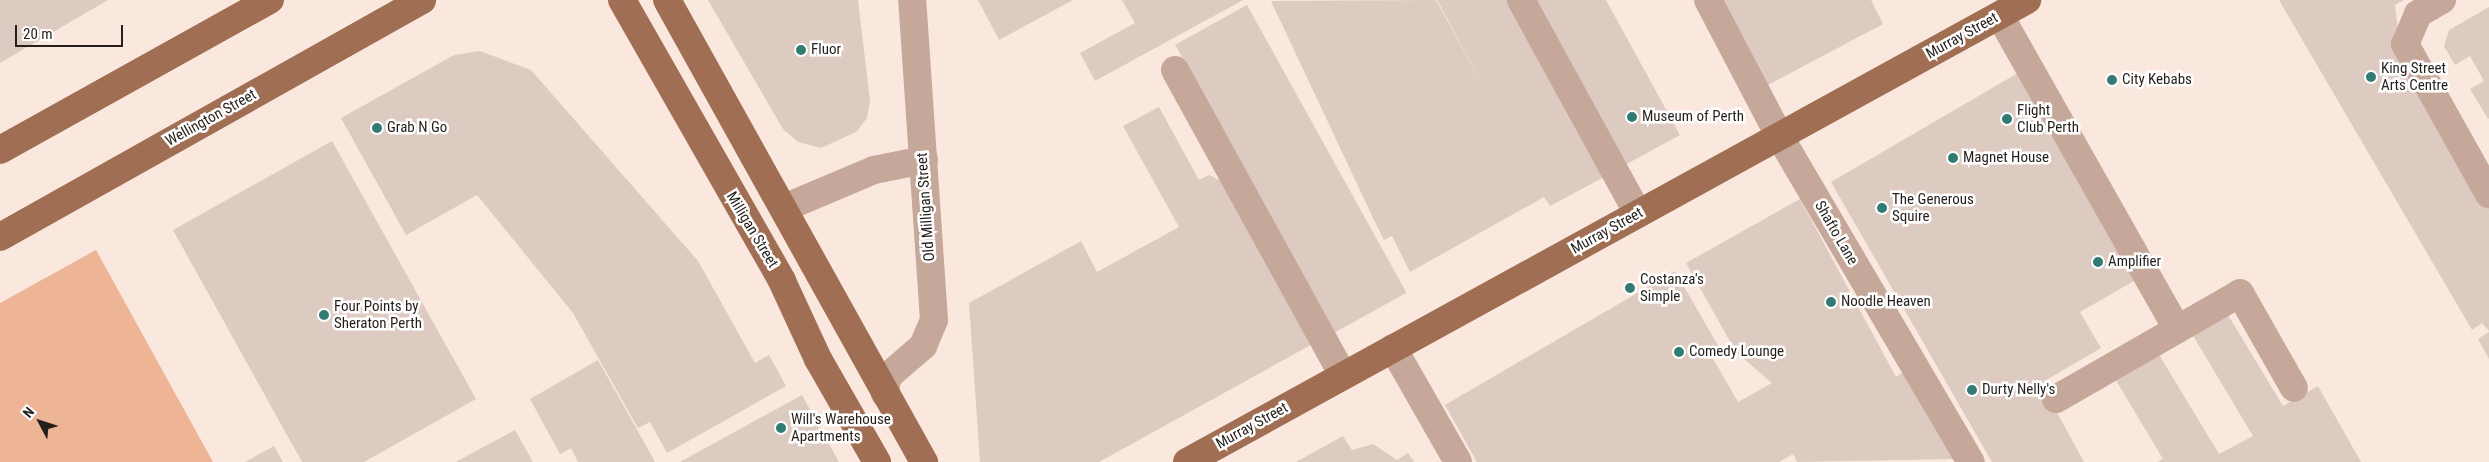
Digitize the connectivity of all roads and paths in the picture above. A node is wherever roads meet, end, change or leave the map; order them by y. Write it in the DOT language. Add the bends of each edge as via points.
graph roads {
  1 [pos="270,0"];
  2 [pos="422,0"];
  3 [pos="622,0"];
  4 [pos="667,0"];
  5 [pos="912,0"];
  6 [pos="1521,0"];
  7 [pos="1708,0"];
  8 [pos="2027,0"];
  9 [pos="2442,0"];
  10 [pos="2000,16"];
  11 [pos="1176,70"];
  12 [pos="1780,137"];
  13 [pos="0,150"];
  14 [pos="924,160"];
  15 [pos="2489,194"];
  16 [pos="784,208"];
  17 [pos="1638,214"];
  18 [pos="0,237"];
  19 [pos="2177,329"];
  20 [pos="1393,348"];
  21 [pos="1343,376"];
  22 [pos="2294,388"];
  23 [pos="885,394"];
  24 [pos="2056,399"];
  25 [pos="877,462"];
  26 [pos="924,462"];
  27 [pos="1187,462"];
  28 [pos="1458,462"];
  29 [pos="1971,462"];
  1 -- 13 [label="main road"];
  2 -- 18 [label="main road, Wellington Street"];
  3 -- 25 [label="main road, Milligan Street" via="782,281 818,358"];
  4 -- 16 [label="main road"];
  5 -- 14 [label="street, Old Milligan Street"];
  6 -- 17 [label="street"];
  7 -- 12 [label="street, Shafto Lane"];
  8 -- 10 [label="main road, Murray Street"];
  9 -- 15 [label="street" via="2418,14 2405,44"];
  10 -- 12 [label="main road, Murray Street"];
  10 -- 19 [label="street"];
  11 -- 21 [label="street"];
  12 -- 17 [label="main road, Murray Street"];
  12 -- 29 [label="street, Shafto Lane"];
  14 -- 16 [label="street" via="874,170"];
  14 -- 23 [label="street, Old Milligan Street" via="934,320 923,346 887,377"];
  16 -- 23 [label="main road"];
  17 -- 20 [label="main road, Murray Street"];
  19 -- 22 [label="street" via="2240,293"];
  19 -- 24 [label="street"];
  20 -- 21 [label="main road, Murray Street"];
  20 -- 28 [label="street"];
  21 -- 27 [label="main road, Murray Street"];
  23 -- 26 [label="main road"];
}
